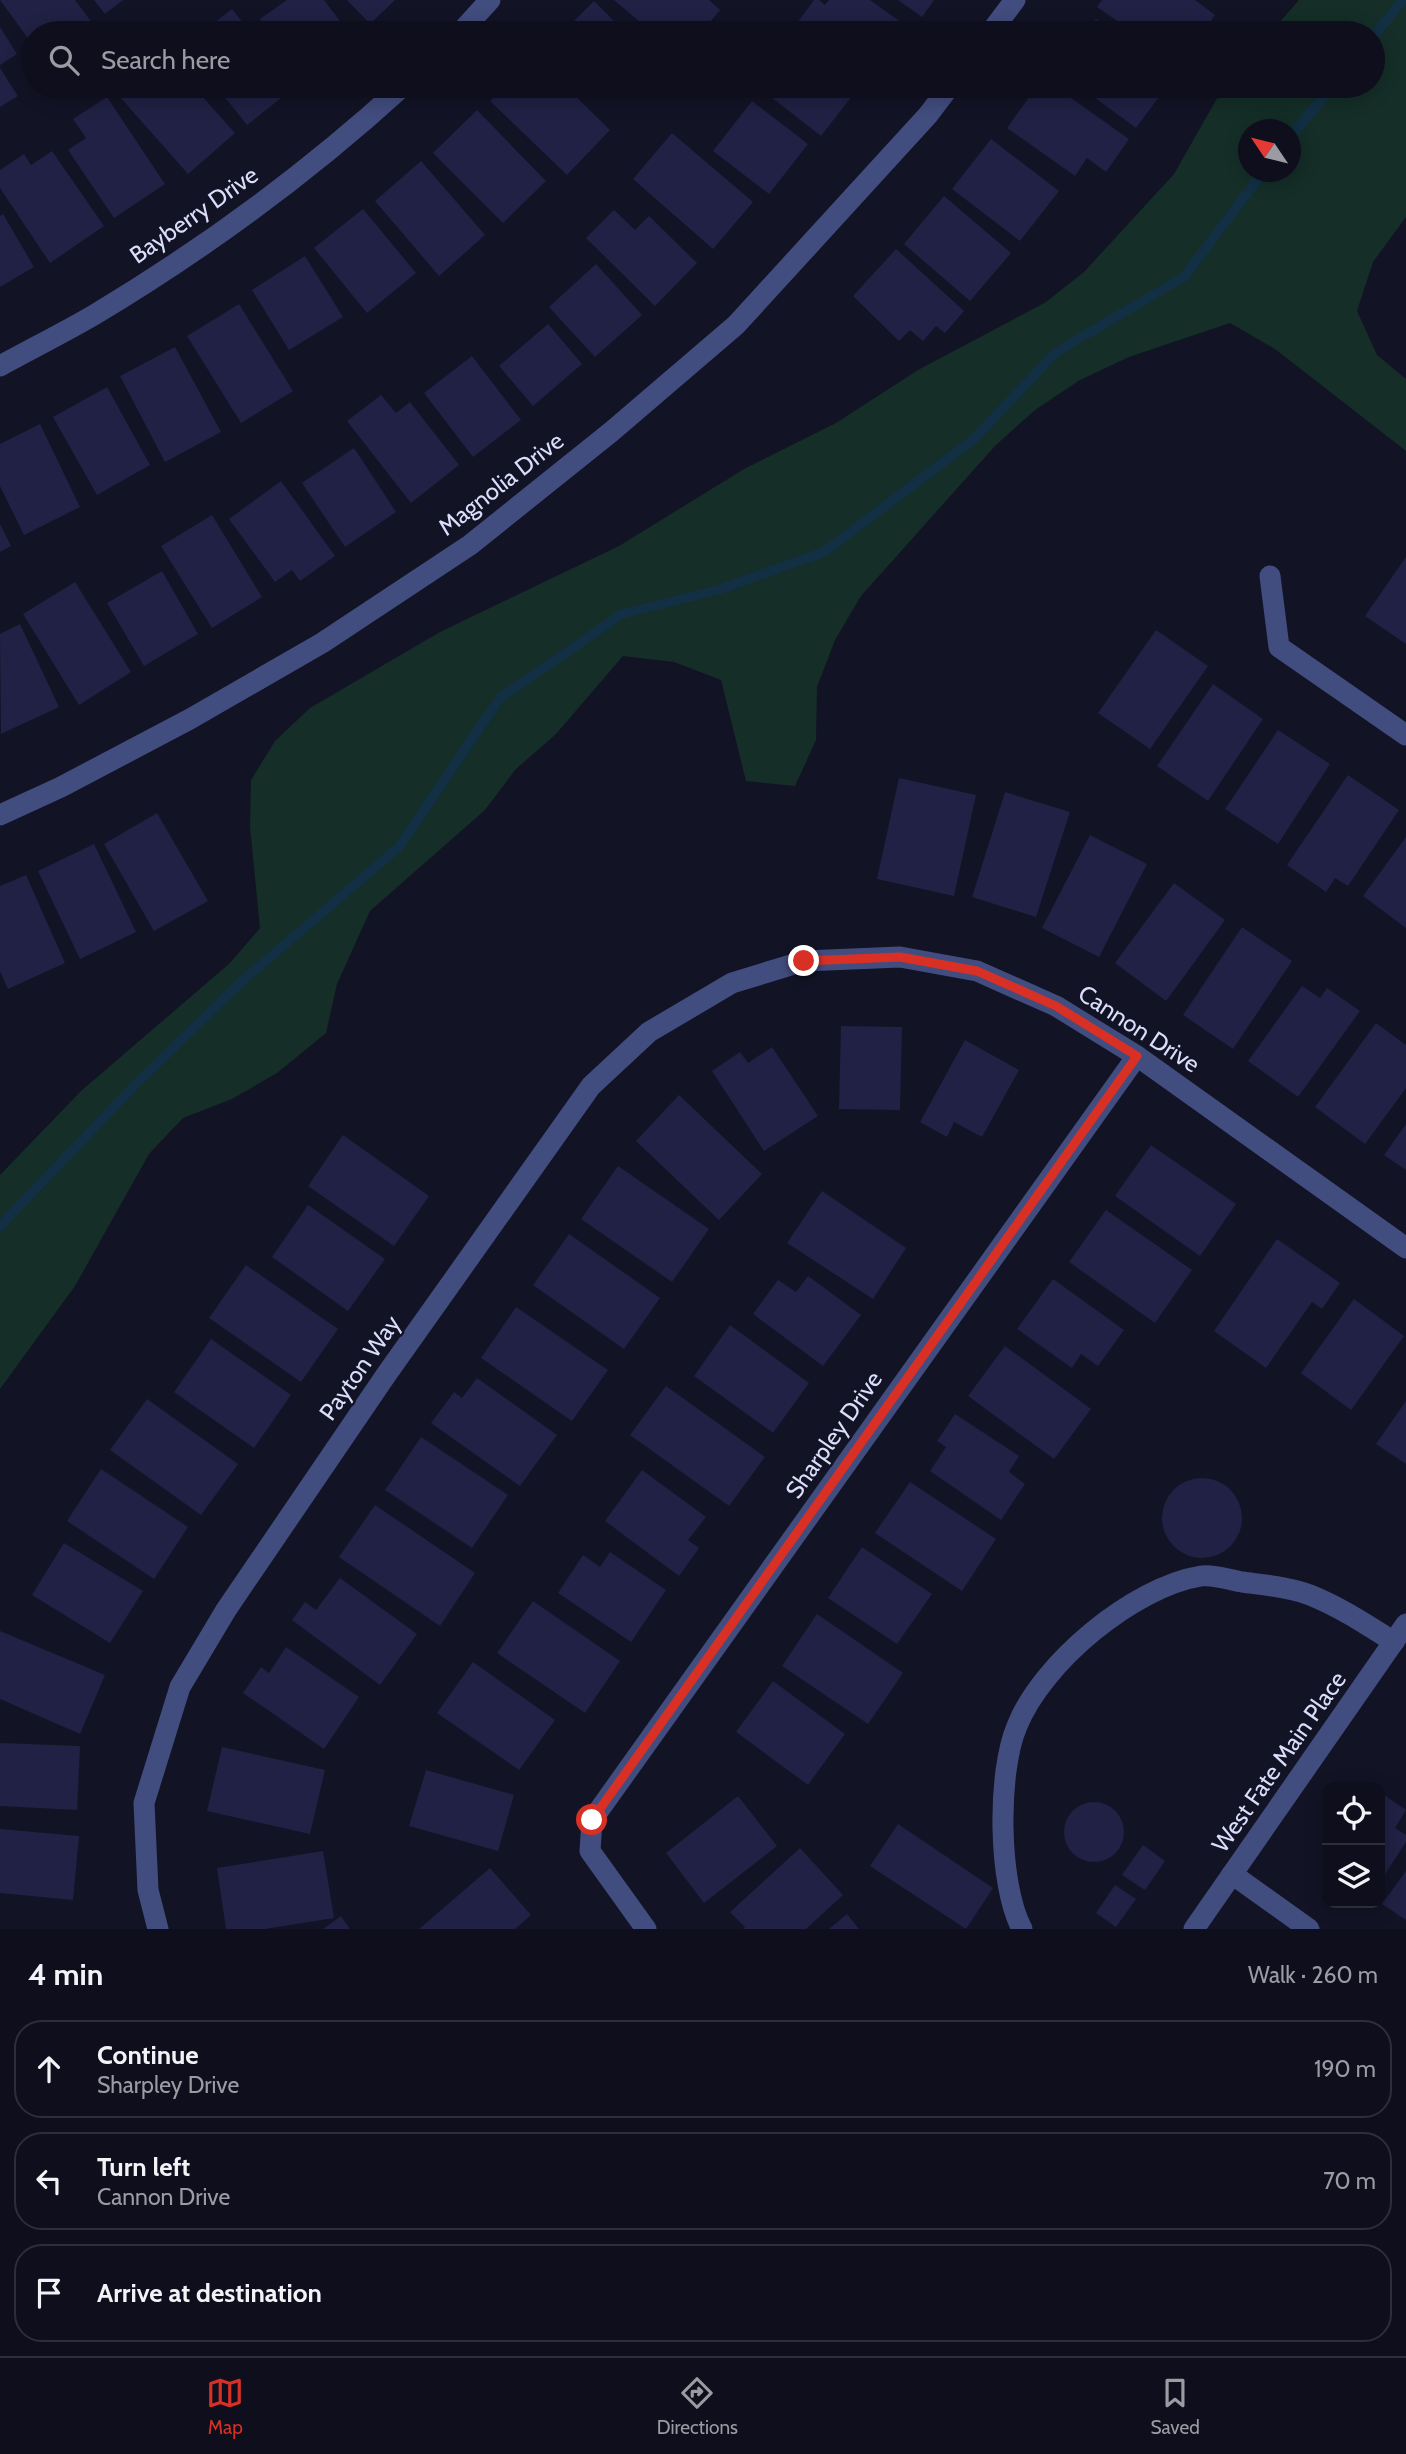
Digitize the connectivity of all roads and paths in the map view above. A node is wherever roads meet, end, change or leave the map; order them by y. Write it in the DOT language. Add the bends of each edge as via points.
graph roads {
  1 [pos="489,0"];
  2 [pos="1015,0"];
  3 [pos="471,21"];
  4 [pos="999,21"];
  5 [pos="390,98"];
  6 [pos="941,98"];
  7 [pos="0,366"];
  8 [pos="1270,576"];
  9 [pos="1406,735"];
  10 [pos="0,815"];
  11 [pos="804,961"];
  12 [pos="1137,1056"];
  13 [pos="1406,1248"];
  14 [pos="1406,1624"];
  15 [pos="1394,1642"];
  16 [pos="1232,1874"];
  17 [pos="158,1929"];
  18 [pos="646,1929"];
  19 [pos="1022,1929"];
  20 [pos="1194,1929"];
  21 [pos="1309,1929"];
  1 -- 3 [label="street"];
  2 -- 4 [label="street"];
  5 -- 7 [label="street, Bayberry Drive" via="347,137 223,231 94,314"];
  6 -- 10 [label="street, Magnolia Drive" via="736,324 470,545 322,643 202,712"];
  8 -- 9 [label="street" via="1279,647"];
  11 -- 12 [label="street, Cannon Drive" via="900,957 977,971 1056,1006"];
  11 -- 17 [label="street, Payton Way" via="732,983 649,1032 591,1086 226,1610 180,1687 144,1803 148,1890"];
  12 -- 13 [label="street, Cannon Drive"];
  12 -- 18 [label="street, Sharpley Drive" via="592,1820 590,1851"];
  14 -- 15 [label="street, West Fate Main Place"];
  15 -- 16 [label="street, West Fate Main Place"];
  15 -- 19 [label="street" via="1308,1594 1203,1576 1169,1584 1121,1610 1084,1638 1043,1679 1016,1726 1006,1772 1003,1833 1007,1882"];
  16 -- 20 [label="street, West Fate Main Place"];
  16 -- 21 [label="street"];
}
